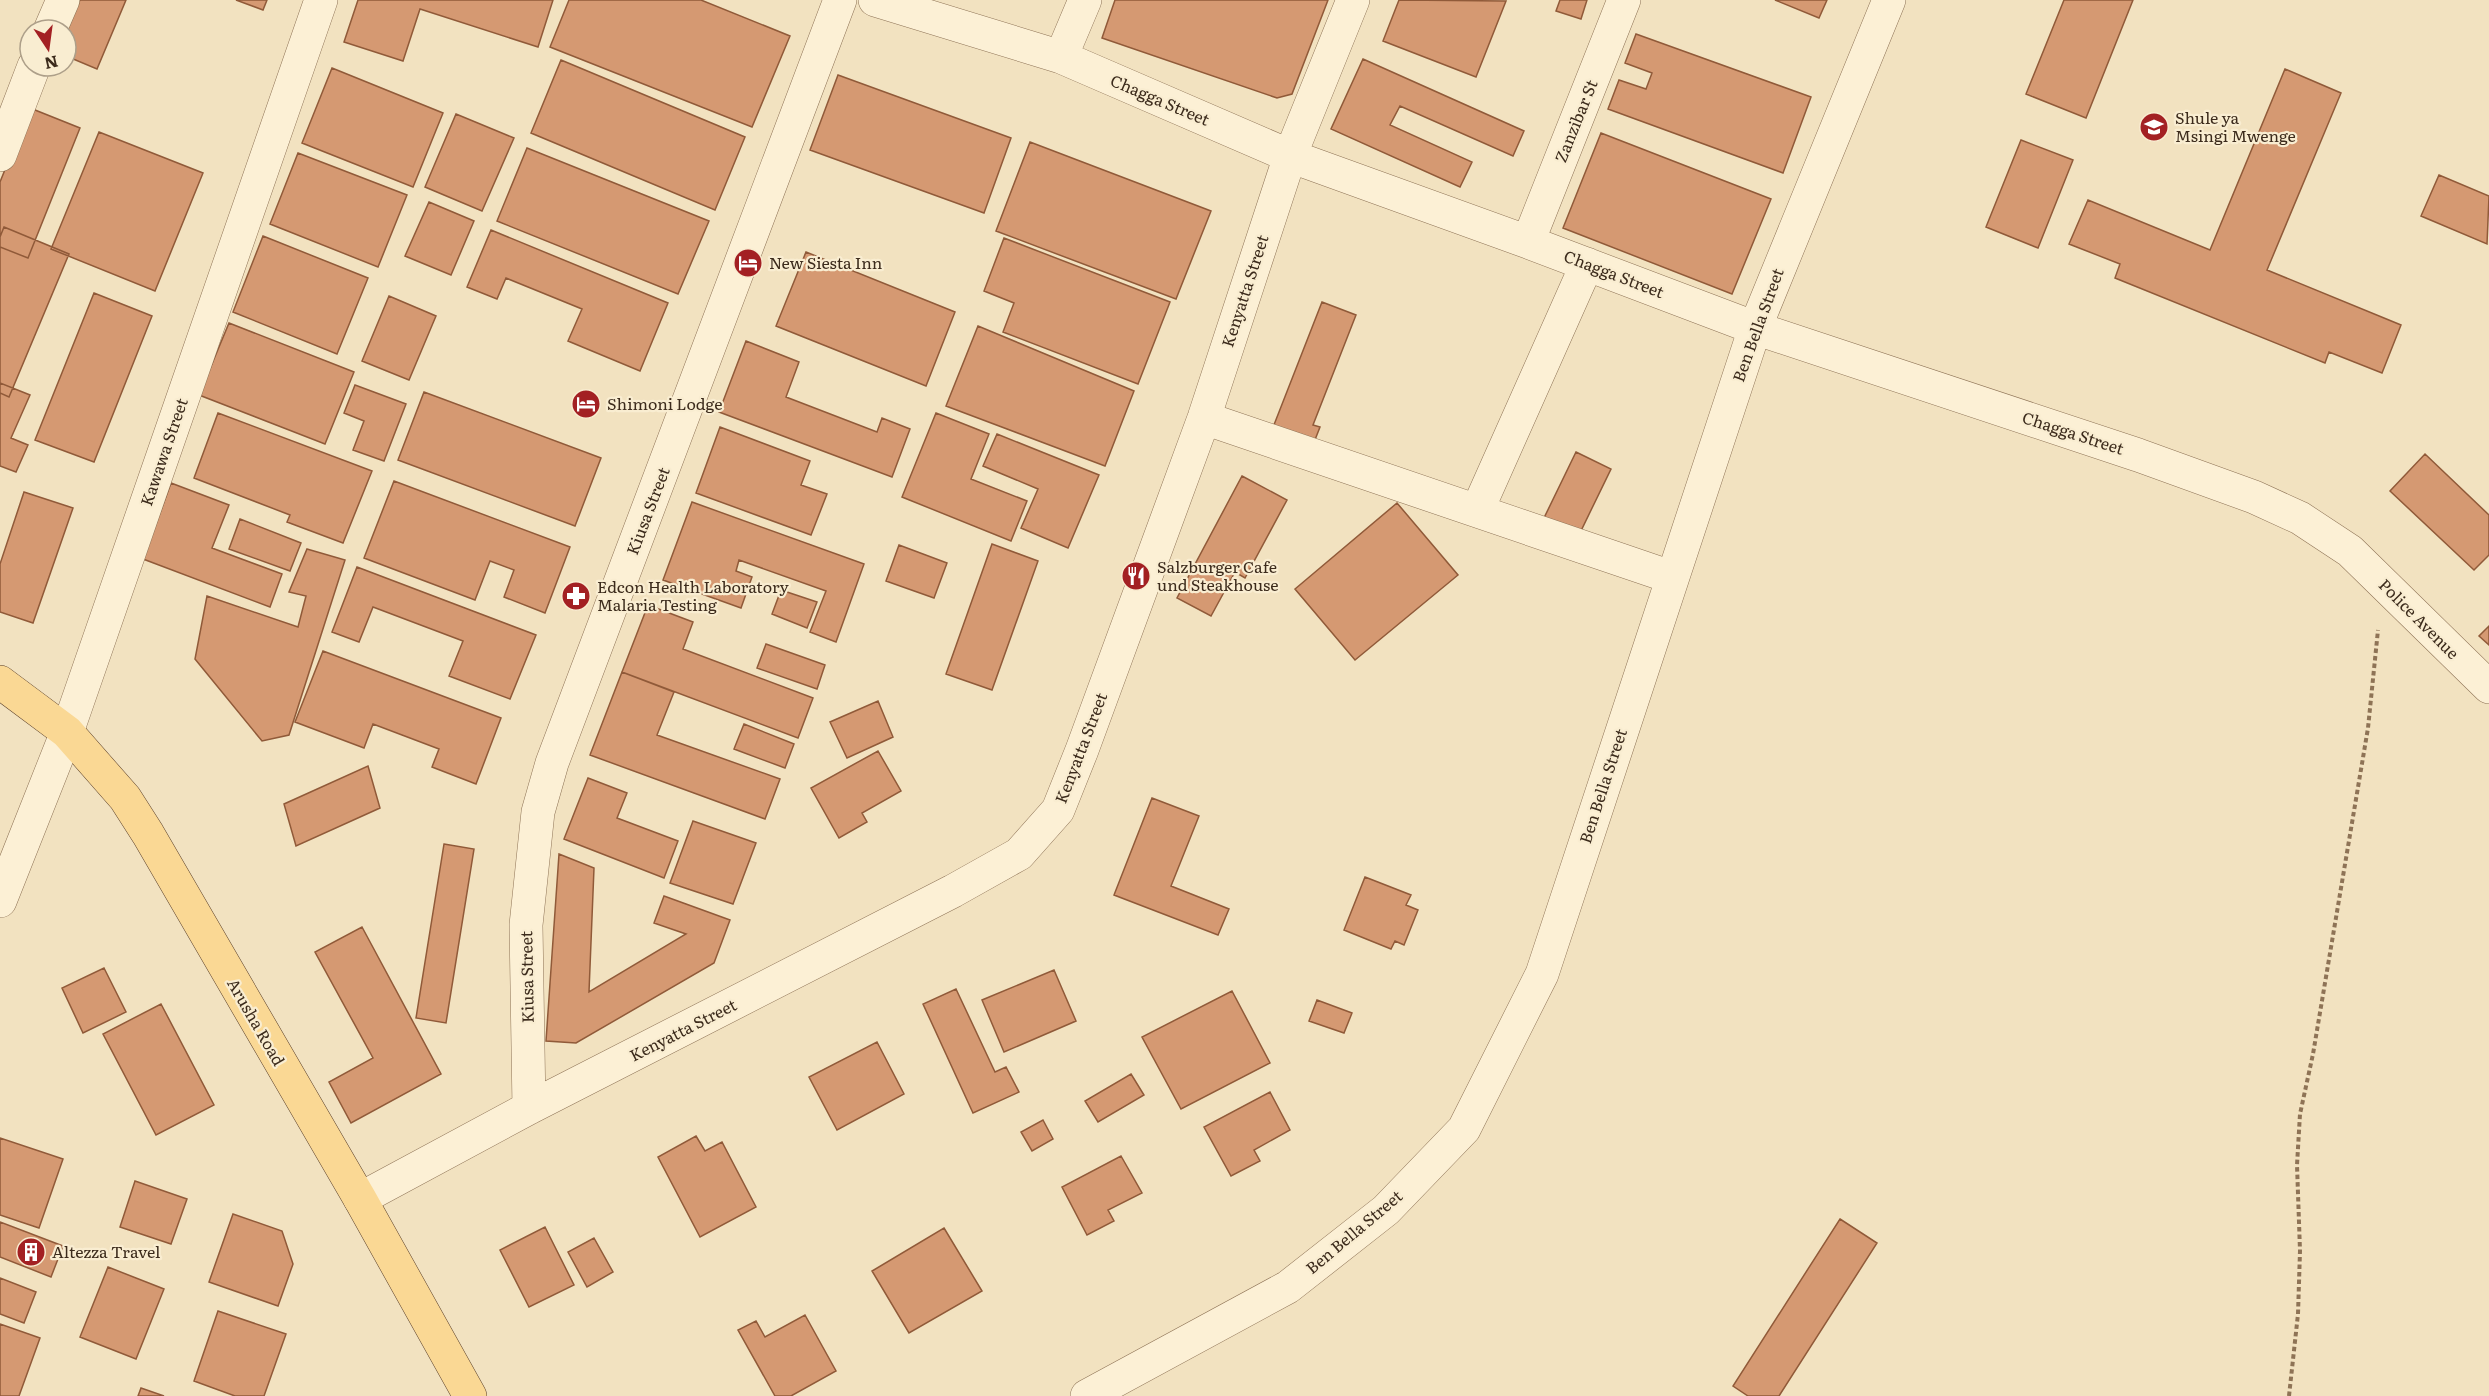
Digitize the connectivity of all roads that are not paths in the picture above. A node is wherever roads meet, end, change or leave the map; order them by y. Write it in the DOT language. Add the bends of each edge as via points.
graph roads {
  1 [pos="63,0"];
  2 [pos="321,0"];
  3 [pos="840,0"];
  4 [pos="875,0"];
  5 [pos="1085,0"];
  6 [pos="1353,0"];
  7 [pos="1624,0"];
  8 [pos="1889,0"];
  9 [pos="55,18"];
  10 [pos="1061,57"];
  11 [pos="29,78"];
  12 [pos="0,155"];
  13 [pos="1290,156"];
  14 [pos="1528,242"];
  15 [pos="1587,264"];
  16 [pos="1755,328"];
  17 [pos="1204,418"];
  18 [pos="1477,511"];
  19 [pos="2350,551"];
  20 [pos="1671,577"];
  21 [pos="0,682"];
  22 [pos="2489,687"];
  23 [pos="67,732"];
  24 [pos="0,901"];
  25 [pos="529,1108"];
  26 [pos="360,1199"];
  27 [pos="470,1396"];
  28 [pos="1087,1396"];
  1 -- 9 [label="street"];
  2 -- 23 [label="street, Kawawa Street"];
  3 -- 25 [label="street, Kiusa Street" via="552,763 538,812 526,925"];
  4 -- 10 [label="street, Chagga Street"];
  5 -- 10 [label="street"];
  6 -- 13 [label="street, Kenyatta Street"];
  7 -- 14 [label="street, Zanzibar St"];
  8 -- 16 [label="street, Ben Bella Street"];
  10 -- 13 [label="street, Chagga Street"];
  11 -- 12 [label="street"];
  13 -- 14 [label="street, Chagga Street"];
  13 -- 17 [label="street, Kenyatta Street"];
  14 -- 15 [label="street, Chagga Street"];
  15 -- 16 [label="street, Chagga Street"];
  15 -- 18 [label="street"];
  16 -- 19 [label="street, Chagga Street" via="2254,497 2300,518"];
  16 -- 20 [label="street, Ben Bella Street"];
  17 -- 18 [label="street"];
  17 -- 25 [label="street, Kenyatta Street" via="1058,810 1019,854"];
  18 -- 20 [label="street"];
  19 -- 22 [label="street, Police Avenue"];
  20 -- 28 [label="street, Ben Bella Street" via="1542,974 1464,1129 1386,1210 1288,1287"];
  21 -- 23 [label="main road, Arusha Road"];
  23 -- 24 [label="street, Kawawa Street"];
  23 -- 26 [label="main road, Arusha Road" via="125,798 148,834"];
  25 -- 26 [label="street, Kenyatta Street"];
  26 -- 27 [label="main road, Arusha Road"];
}
